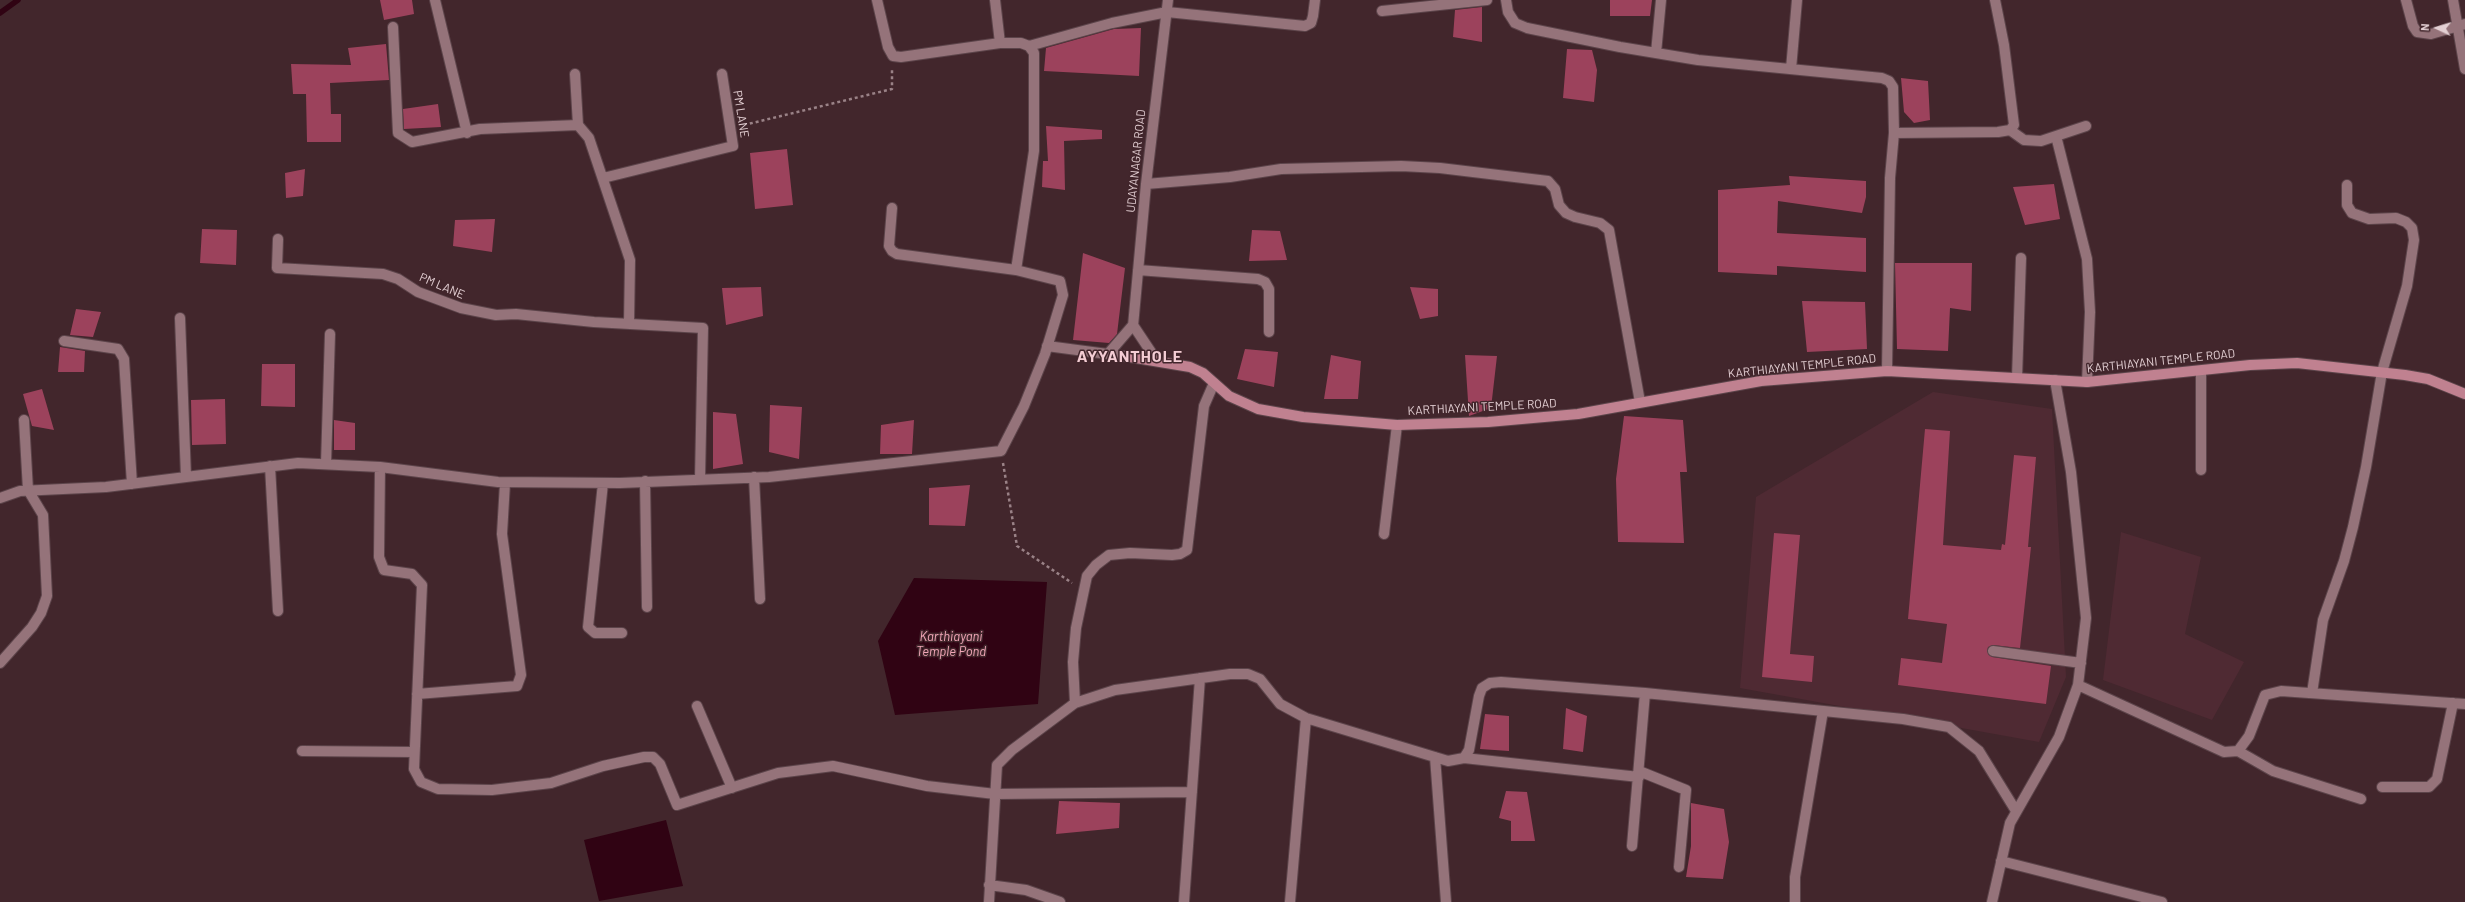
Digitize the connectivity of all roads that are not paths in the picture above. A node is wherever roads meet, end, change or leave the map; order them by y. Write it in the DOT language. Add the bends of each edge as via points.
graph roads {
  1 [pos="435,0"];
  2 [pos="877,0"];
  3 [pos="995,0"];
  4 [pos="1168,0"];
  5 [pos="1314,0"];
  6 [pos="1487,0"];
  7 [pos="1506,0"];
  8 [pos="1662,0"];
  9 [pos="1797,0"];
  10 [pos="1995,0"];
  11 [pos="2406,0"];
  12 [pos="2453,0"];
  13 [pos="1382,11"];
  14 [pos="1167,12"];
  15 [pos="2461,25"];
  16 [pos="393,27"];
  17 [pos="1000,42"];
  18 [pos="1029,46"];
  19 [pos="1656,53"];
  20 [pos="1791,69"];
  21 [pos="2465,69"];
  22 [pos="575,74"];
  23 [pos="722,74"];
  24 [pos="578,125"];
  25 [pos="2086,126"];
  26 [pos="2010,130"];
  27 [pos="467,133"];
  28 [pos="1894,133"];
  29 [pos="2056,136"];
  30 [pos="603,178"];
  31 [pos="1146,184"];
  32 [pos="2346,185"];
  33 [pos="892,208"];
  34 [pos="278,240"];
  35 [pos="2021,258"];
  36 [pos="1016,270"];
  37 [pos="1138,270"];
  38 [pos="180,318"];
  39 [pos="629,324"];
  40 [pos="1133,325"];
  41 [pos="1269,332"];
  42 [pos="330,334"];
  43 [pos="64,341"];
  44 [pos="1047,346"];
  45 [pos="1108,354"];
  46 [pos="1130,357"];
  47 [pos="1157,361"];
  48 [pos="1887,371"];
  49 [pos="2201,371"];
  50 [pos="2382,372"];
  51 [pos="2017,378"];
  52 [pos="2055,380"];
  53 [pos="2087,382"];
  54 [pos="1214,383"];
  55 [pos="2465,394"];
  56 [pos="1640,402"];
  57 [pos="24,420"];
  58 [pos="1398,425"];
  59 [pos="326,464"];
  60 [pos="270,466"];
  61 [pos="380,467"];
  62 [pos="2201,470"];
  63 [pos="754,477"];
  64 [pos="186,478"];
  65 [pos="700,479"];
  66 [pos="645,481"];
  67 [pos="505,482"];
  68 [pos="603,483"];
  69 [pos="132,484"];
  70 [pos="28,490"];
  71 [pos="0,498"];
  72 [pos="1384,534"];
  73 [pos="760,598"];
  74 [pos="647,607"];
  75 [pos="278,611"];
  76 [pos="622,633"];
  77 [pos="1993,651"];
  78 [pos="0,663"];
  79 [pos="2081,663"];
  80 [pos="1200,678"];
  81 [pos="2078,685"];
  82 [pos="1645,693"];
  83 [pos="2312,693"];
  84 [pos="417,694"];
  85 [pos="1075,703"];
  86 [pos="2453,703"];
  87 [pos="2465,704"];
  88 [pos="697,706"];
  89 [pos="1822,711"];
  90 [pos="1306,718"];
  91 [pos="302,751"];
  92 [pos="2238,751"];
  93 [pos="414,752"];
  94 [pos="1435,757"];
  95 [pos="1464,758"];
  96 [pos="1639,774"];
  97 [pos="732,788"];
  98 [pos="2382,788"];
  99 [pos="1192,792"];
  100 [pos="995,794"];
  101 [pos="2361,799"];
  102 [pos="2016,812"];
  103 [pos="1632,846"];
  104 [pos="2001,861"];
  105 [pos="1679,867"];
  106 [pos="990,885"];
  107 [pos="989,902"];
  108 [pos="1060,902"];
  109 [pos="1184,902"];
  110 [pos="1290,902"];
  111 [pos="1446,902"];
  112 [pos="1795,902"];
  113 [pos="1992,902"];
  114 [pos="2162,902"];
  1 -- 27 [label="street"];
  2 -- 17 [label="street" via="888,47 893,56 901,57"];
  3 -- 17 [label="street"];
  4 -- 14 [label="street, UDAYANAGAR ROAD"];
  5 -- 14 [label="street" via="1311,23 1305,26"];
  6 -- 13 [label="street"];
  7 -- 19 [label="street" via="1508,12 1515,23 1528,28"];
  8 -- 19 [label="street"];
  9 -- 20 [label="street"];
  10 -- 26 [label="street" via="2014,119 2014,125"];
  11 -- 15 [label="street" via="2417,32 2431,34"];
  12 -- 15 [label="street"];
  14 -- 18 [label="street" via="1112,23"];
  14 -- 31 [label="street, UDAYANAGAR ROAD"];
  15 -- 21 [label="street"];
  16 -- 27 [label="street" via="398,133 412,142"];
  17 -- 18 [label="street" via="1021,42"];
  18 -- 36 [label="street" via="1034,53 1034,151"];
  19 -- 20 [label="street" via="1698,60"];
  20 -- 28 [label="street" via="1882,78 1889,81 1893,88"];
  22 -- 24 [label="street"];
  23 -- 30 [label="street, PM LANE" via="733,146"];
  24 -- 27 [label="street" via="480,130"];
  24 -- 30 [label="street" via="589,138"];
  25 -- 29 [label="street"];
  26 -- 28 [label="street"];
  26 -- 29 [label="street" via="2024,140 2041,141"];
  28 -- 48 [label="street" via="1890,178"];
  29 -- 53 [label="street" via="2087,259 2090,312"];
  30 -- 39 [label="street" via="630,260"];
  31 -- 37 [label="street, UDAYANAGAR ROAD"];
  31 -- 56 [label="street" via="1230,177 1281,169 1401,166 1548,181 1555,189 1559,205 1566,213 1600,223 1609,230"];
  32 -- 50 [label="street" via="2347,205 2352,213 2369,219 2396,218 2412,228 2414,240 2407,286"];
  33 -- 36 [label="street" via="889,246 897,254"];
  34 -- 39 [label="street, PM LANE" via="277,268 281,270 384,274 398,279 418,292 461,308 496,315 516,314"];
  35 -- 51 [label="street"];
  36 -- 44 [label="street" via="1060,281 1062,295"];
  37 -- 40 [label="street, UDAYANAGAR ROAD"];
  37 -- 41 [label="street" via="1258,279 1266,282 1269,289"];
  38 -- 64 [label="street"];
  39 -- 65 [label="street, PM LANE" via="703,328"];
  40 -- 45 [label="street"];
  40 -- 47 [label="street"];
  42 -- 59 [label="street"];
  43 -- 69 [label="street" via="118,348 124,360"];
  44 -- 45 [label="street"];
  44 -- 63 [label="street" via="1024,406 1001,451"];
  45 -- 46 [label="street"];
  46 -- 47 [label="main road, KARTHIAYANI TEMPLE ROAD"];
  47 -- 54 [label="main road, KARTHIAYANI TEMPLE ROAD" via="1190,367 1203,373"];
  48 -- 51 [label="main road, KARTHIAYANI TEMPLE ROAD"];
  48 -- 56 [label="main road, KARTHIAYANI TEMPLE ROAD" via="1761,381"];
  49 -- 50 [label="main road, KARTHIAYANI TEMPLE ROAD" via="2297,363"];
  49 -- 53 [label="main road, KARTHIAYANI TEMPLE ROAD"];
  49 -- 62 [label="street"];
  50 -- 55 [label="main road, KARTHIAYANI TEMPLE ROAD" via="2428,379"];
  50 -- 83 [label="street" via="2353,527 2321,627"];
  51 -- 52 [label="main road, KARTHIAYANI TEMPLE ROAD"];
  52 -- 53 [label="main road, KARTHIAYANI TEMPLE ROAD"];
  52 -- 79 [label="street" via="2071,472 2086,618"];
  54 -- 58 [label="main road, KARTHIAYANI TEMPLE ROAD" via="1234,398 1258,409 1303,417"];
  54 -- 85 [label="street" via="1204,406 1187,550 1172,555 1130,552 1109,555 1087,576 1074,655"];
  56 -- 58 [label="main road, KARTHIAYANI TEMPLE ROAD" via="1578,414 1488,422"];
  57 -- 70 [label="street"];
  58 -- 72 [label="street"];
  59 -- 60 [label="street"];
  59 -- 61 [label="street"];
  60 -- 64 [label="street"];
  60 -- 75 [label="street"];
  61 -- 67 [label="street"];
  61 -- 84 [label="street" via="379,557 384,570 412,574 422,585"];
  63 -- 65 [label="street"];
  63 -- 73 [label="street"];
  64 -- 69 [label="street"];
  65 -- 66 [label="street"];
  66 -- 68 [label="street"];
  66 -- 74 [label="street"];
  67 -- 68 [label="street"];
  67 -- 84 [label="street" via="502,534 521,675 517,686"];
  68 -- 76 [label="street" via="588,627 595,633"];
  69 -- 70 [label="street"];
  70 -- 71 [label="street"];
  70 -- 78 [label="street" via="43,515 47,596 41,613 32,626"];
  77 -- 79 [label="street"];
  79 -- 81 [label="street"];
  80 -- 85 [label="street" via="1115,690"];
  80 -- 90 [label="street" via="1248,674 1260,679 1280,704"];
  80 -- 99 [label="street"];
  81 -- 92 [label="street" via="2224,752"];
  81 -- 102 [label="street" via="2059,737"];
  82 -- 89 [label="street"];
  82 -- 95 [label="street" via="1490,682 1482,688 1479,696 1469,750"];
  82 -- 96 [label="street"];
  83 -- 86 [label="street"];
  83 -- 92 [label="street" via="2281,691 2265,695 2249,736"];
  84 -- 93 [label="street"];
  85 -- 100 [label="street" via="1012,750 997,765"];
  86 -- 87 [label="street"];
  86 -- 98 [label="street" via="2437,779 2429,788"];
  88 -- 97 [label="street"];
  89 -- 102 [label="street" via="1904,719 1949,727 1979,751"];
  89 -- 112 [label="street" via="1795,877"];
  90 -- 94 [label="street"];
  90 -- 110 [label="street"];
  91 -- 93 [label="street"];
  92 -- 101 [label="street" via="2274,771"];
  93 -- 97 [label="street" via="414,769 421,782 438,789 492,790 551,783 644,757 653,757 660,764 677,804"];
  94 -- 95 [label="street" via="1448,760"];
  94 -- 111 [label="street"];
  95 -- 96 [label="street"];
  96 -- 103 [label="street"];
  96 -- 105 [label="street" via="1686,790"];
  97 -- 100 [label="street" via="778,773 833,766 927,786"];
  99 -- 100 [label="street"];
  99 -- 109 [label="street"];
  100 -- 106 [label="street"];
  102 -- 104 [label="street" via="2010,823"];
  104 -- 113 [label="street"];
  104 -- 114 [label="street"];
  106 -- 107 [label="street"];
  106 -- 108 [label="street" via="1026,890"];
}
